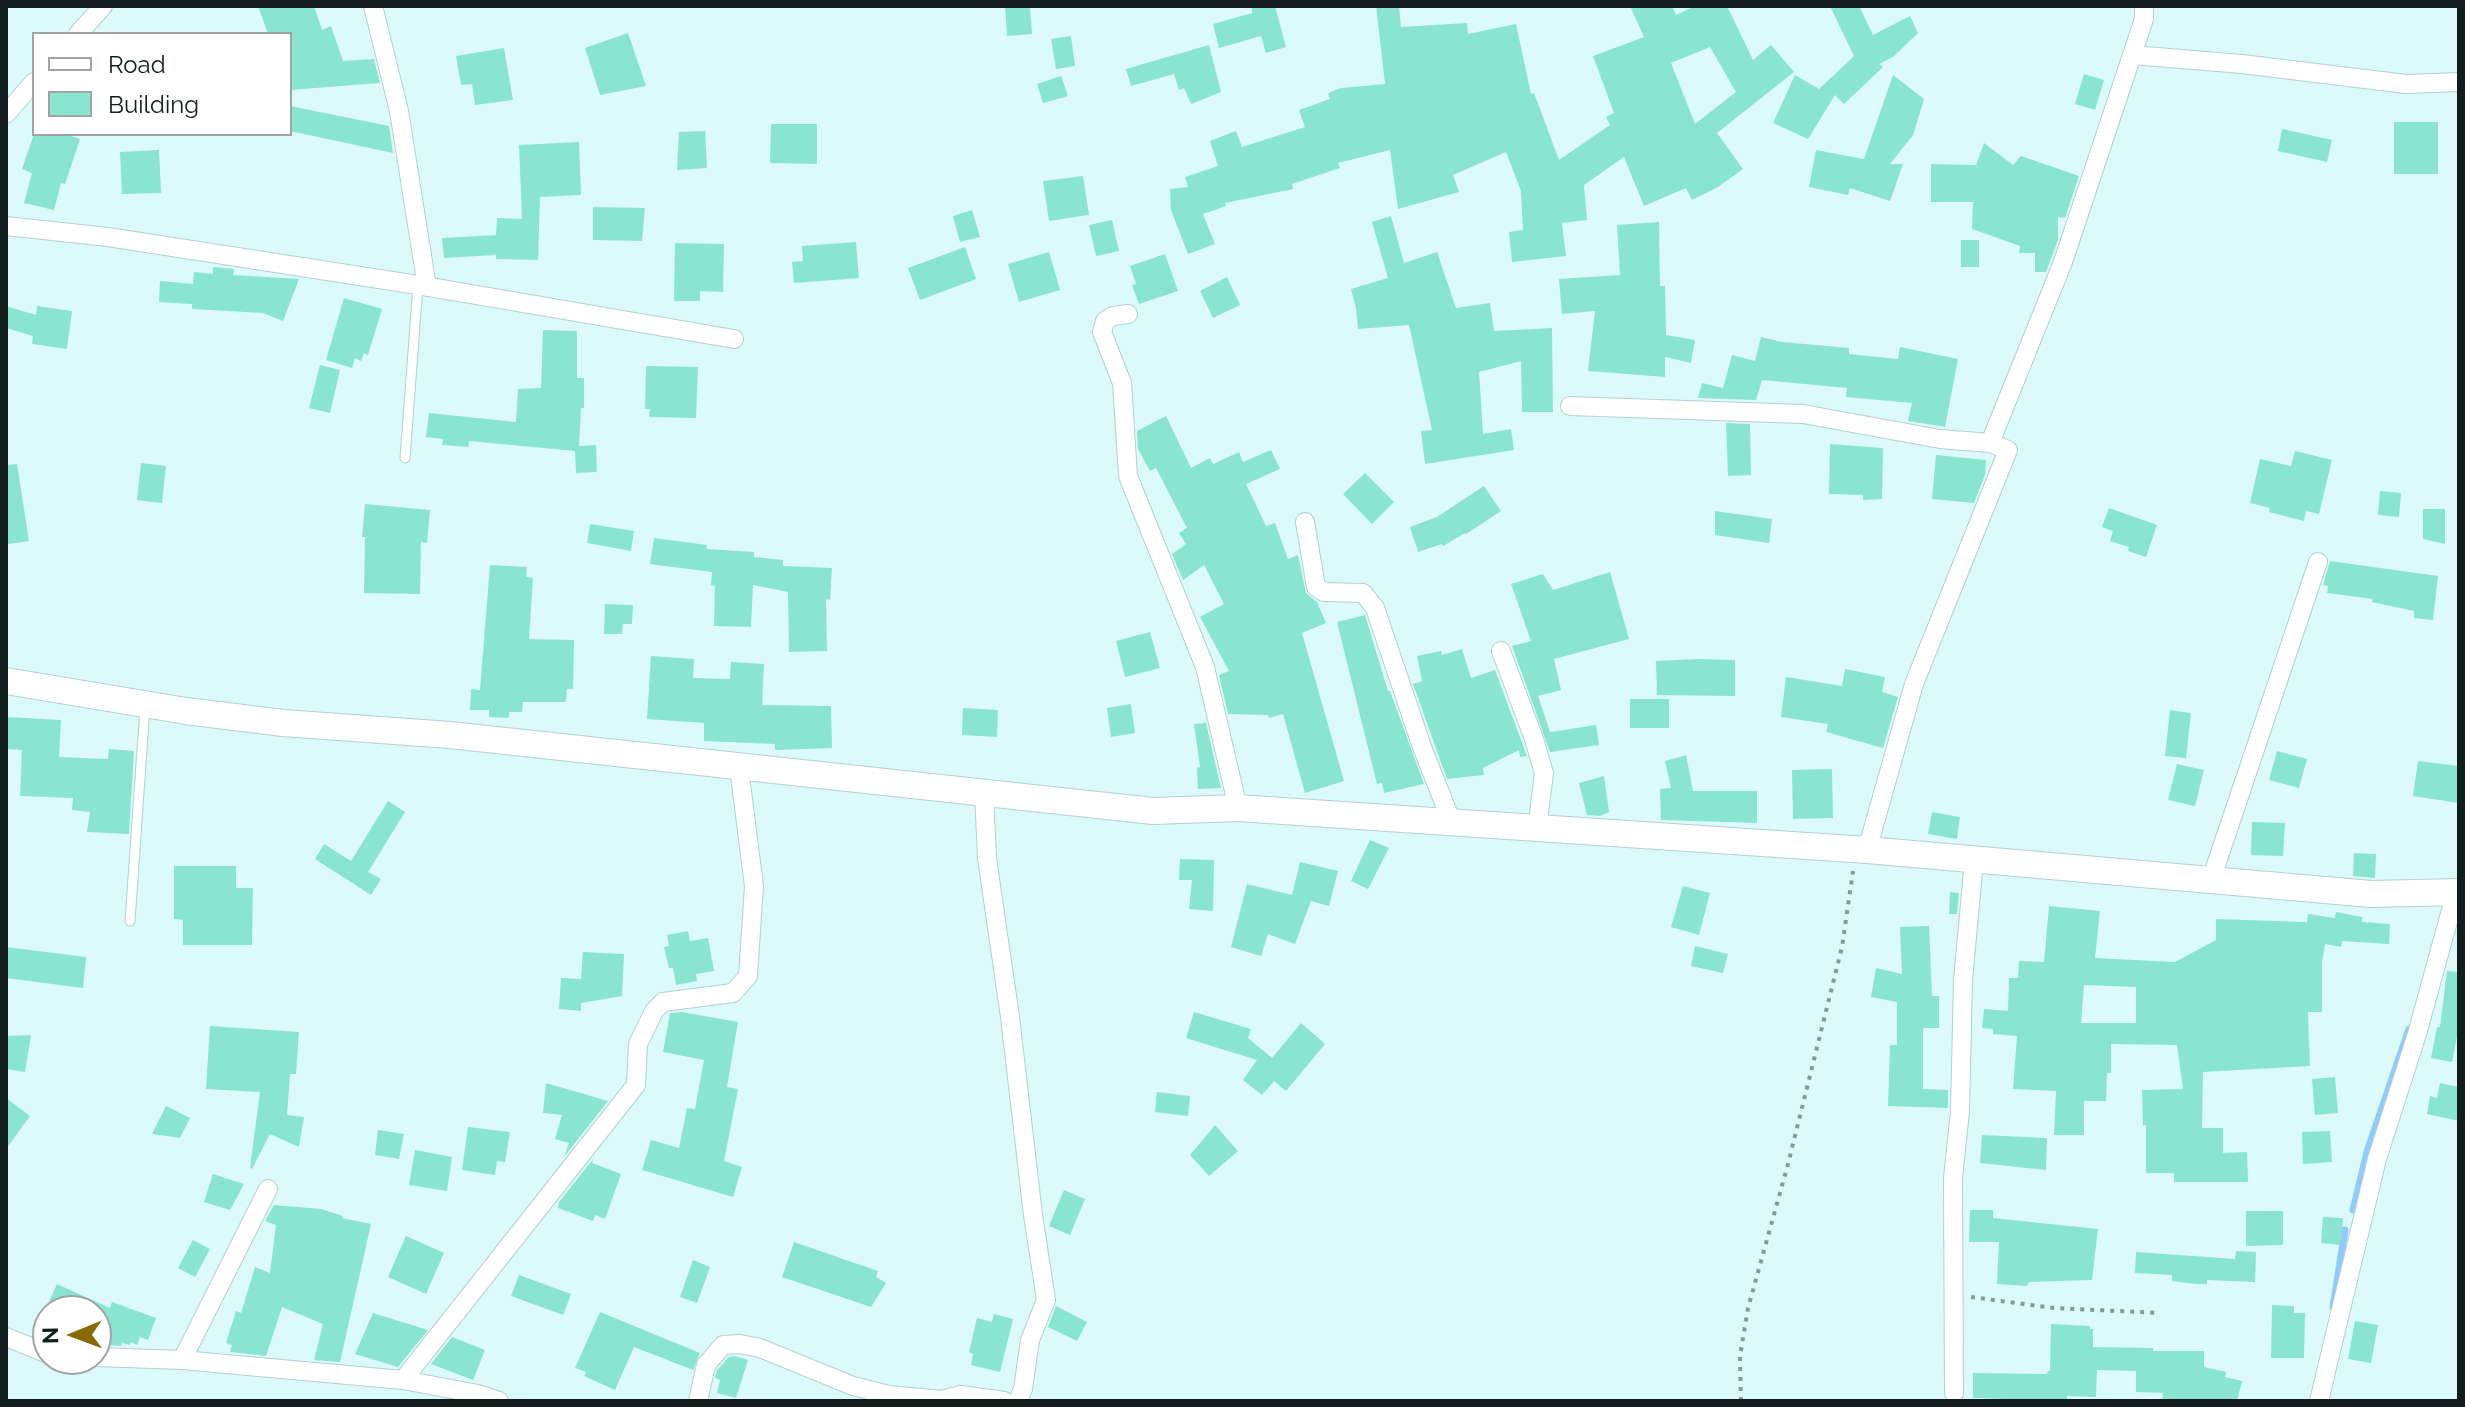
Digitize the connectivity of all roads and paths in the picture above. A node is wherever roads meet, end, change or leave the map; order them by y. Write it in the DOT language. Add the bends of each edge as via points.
graph roads {
  1 [pos="103,6"];
  2 [pos="373,6"];
  3 [pos="2144,6"];
  4 [pos="80,32"];
  5 [pos="2132,55"];
  6 [pos="2459,82"];
  7 [pos="32,84"];
  8 [pos="6,114"];
  9 [pos="6,226"];
  10 [pos="422,286"];
  11 [pos="1128,314"];
  12 [pos="734,339"];
  13 [pos="1570,406"];
  14 [pos="1990,443"];
  15 [pos="405,458"];
  16 [pos="1305,522"];
  17 [pos="2318,562"];
  18 [pos="1501,651"];
  19 [pos="6,681"];
  20 [pos="146,703"];
  21 [pos="739,768"];
  22 [pos="984,793"];
  23 [pos="1238,808"];
  24 [pos="1452,823"];
  25 [pos="1537,829"];
  26 [pos="1862,850"];
  27 [pos="1974,860"];
  28 [pos="2211,880"];
  29 [pos="2458,892"];
  30 [pos="130,921"];
  31 [pos="268,1189"];
  32 [pos="1955,1295"];
  33 [pos="2160,1313"];
  34 [pos="6,1337"];
  35 [pos="32,1348"];
  36 [pos="112,1358"];
  37 [pos="182,1360"];
  38 [pos="403,1380"];
  39 [pos="1954,1393"];
  40 [pos="499,1401"];
  41 [pos="698,1401"];
  42 [pos="1004,1401"];
  43 [pos="1018,1401"];
  44 [pos="1741,1401"];
  45 [pos="2319,1401"];
  1 -- 4 [label="street"];
  2 -- 10 [label="street" via="399,111"];
  3 -- 5 [label="street"];
  5 -- 6 [label="street" via="2406,84"];
  5 -- 14 [label="street" via="2063,262"];
  7 -- 8 [label="street"];
  9 -- 10 [label="street"];
  10 -- 12 [label="street"];
  10 -- 15 [label="lane"];
  11 -- 23 [label="street" via="1105,321 1102,332 1122,383 1128,476 1205,667"];
  13 -- 14 [label="street" via="1803,414"];
  14 -- 26 [label="street" via="2008,450 1914,684"];
  16 -- 24 [label="street" via="1316,587 1363,593 1375,608"];
  17 -- 28 [label="street"];
  18 -- 25 [label="street" via="1544,773"];
  19 -- 20 [label="street"];
  20 -- 21 [label="street" via="283,723 450,735"];
  20 -- 30 [label="lane"];
  21 -- 22 [label="street"];
  21 -- 38 [label="street" via="754,886 748,976 733,993 663,1002 654,1011 638,1044 636,1085"];
  22 -- 23 [label="street" via="1153,811"];
  22 -- 43 [label="street" via="987,858 1046,1300 1030,1340"];
  23 -- 24 [label="street"];
  24 -- 25 [label="street"];
  25 -- 26 [label="street"];
  26 -- 27 [label="street"];
  26 -- 44 [label="path" via="1842,947 1742,1332"];
  27 -- 28 [label="street"];
  27 -- 32 [label="street" via="1953,1178"];
  28 -- 29 [label="street" via="2371,894"];
  29 -- 45 [label="street" via="2377,1159"];
  31 -- 37 [label="street"];
  32 -- 33 [label="path" via="2054,1308"];
  32 -- 39 [label="street"];
  34 -- 35 [label="street"];
  36 -- 37 [label="street"];
  37 -- 38 [label="street"];
  38 -- 40 [label="street"];
  41 -- 42 [label="street" via="706,1365 723,1345 740,1344 889,1395"];
}
